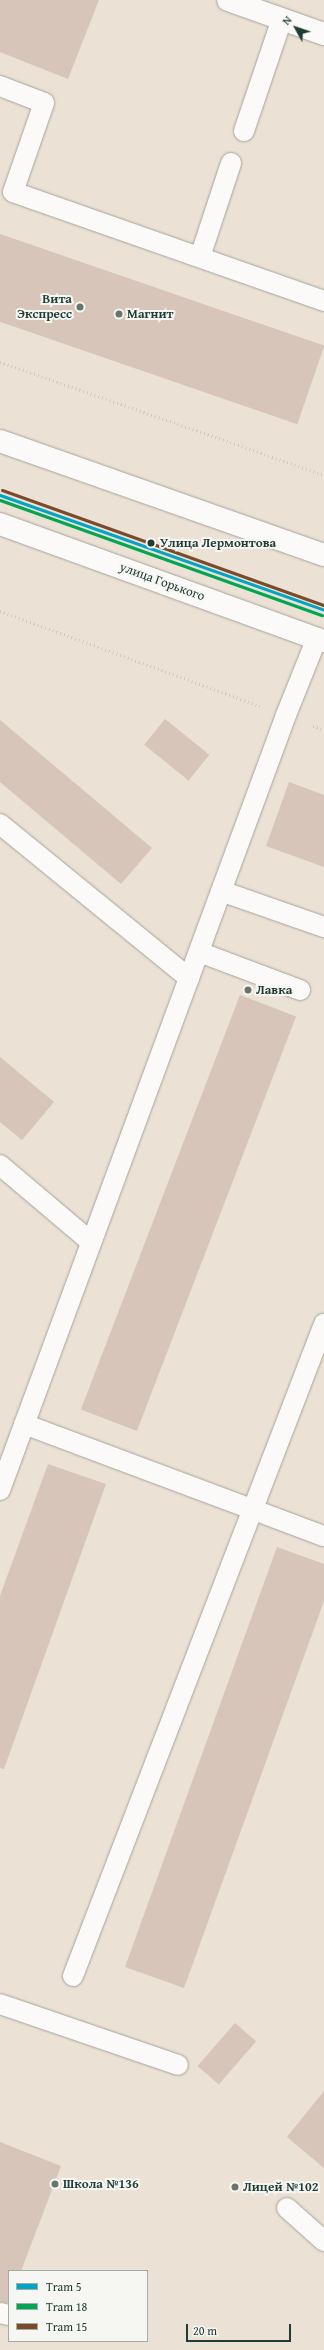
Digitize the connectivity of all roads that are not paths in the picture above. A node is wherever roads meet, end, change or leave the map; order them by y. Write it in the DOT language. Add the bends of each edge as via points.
graph roads {
  1 [pos="228,0"];
  2 [pos="282,19"];
  3 [pos="324,34"];
  4 [pos="0,86"];
  5 [pos="244,131"];
  6 [pos="232,163"];
  7 [pos="200,257"];
  8 [pos="324,301"];
  9 [pos="0,441"];
  10 [pos="0,524"];
  11 [pos="324,555"];
  12 [pos="321,639"];
  13 [pos="0,824"];
  14 [pos="221,891"];
  15 [pos="324,927"];
  16 [pos="198,952"];
  17 [pos="189,978"];
  18 [pos="300,990"];
  19 [pos="0,1166"];
  20 [pos="91,1242"];
  21 [pos="324,1324"];
  22 [pos="24,1424"];
  23 [pos="0,1490"];
  24 [pos="252,1509"];
  25 [pos="324,1536"];
  26 [pos="72,1976"];
  27 [pos="0,2004"];
  28 [pos="178,2065"];
  29 [pos="287,2208"];
  30 [pos="324,2241"];
  1 -- 2 [label="main road"];
  2 -- 3 [label="main road"];
  2 -- 5 [label="lane"];
  4 -- 7 [label="lane" via="44,102 13,192"];
  6 -- 7 [label="lane"];
  7 -- 8 [label="lane"];
  9 -- 11 [label="main road"];
  10 -- 12 [label="main road, улица Горького"];
  12 -- 14 [label="lane" via="286,716"];
  13 -- 17 [label="lane"];
  14 -- 15 [label="lane"];
  14 -- 16 [label="lane"];
  16 -- 17 [label="lane"];
  16 -- 18 [label="lane"];
  17 -- 20 [label="lane"];
  19 -- 20 [label="lane"];
  20 -- 22 [label="lane"];
  21 -- 24 [label="lane"];
  22 -- 23 [label="lane"];
  22 -- 24 [label="lane"];
  24 -- 25 [label="lane"];
  24 -- 26 [label="lane"];
  27 -- 28 [label="lane"];
  29 -- 30 [label="lane"];
}
